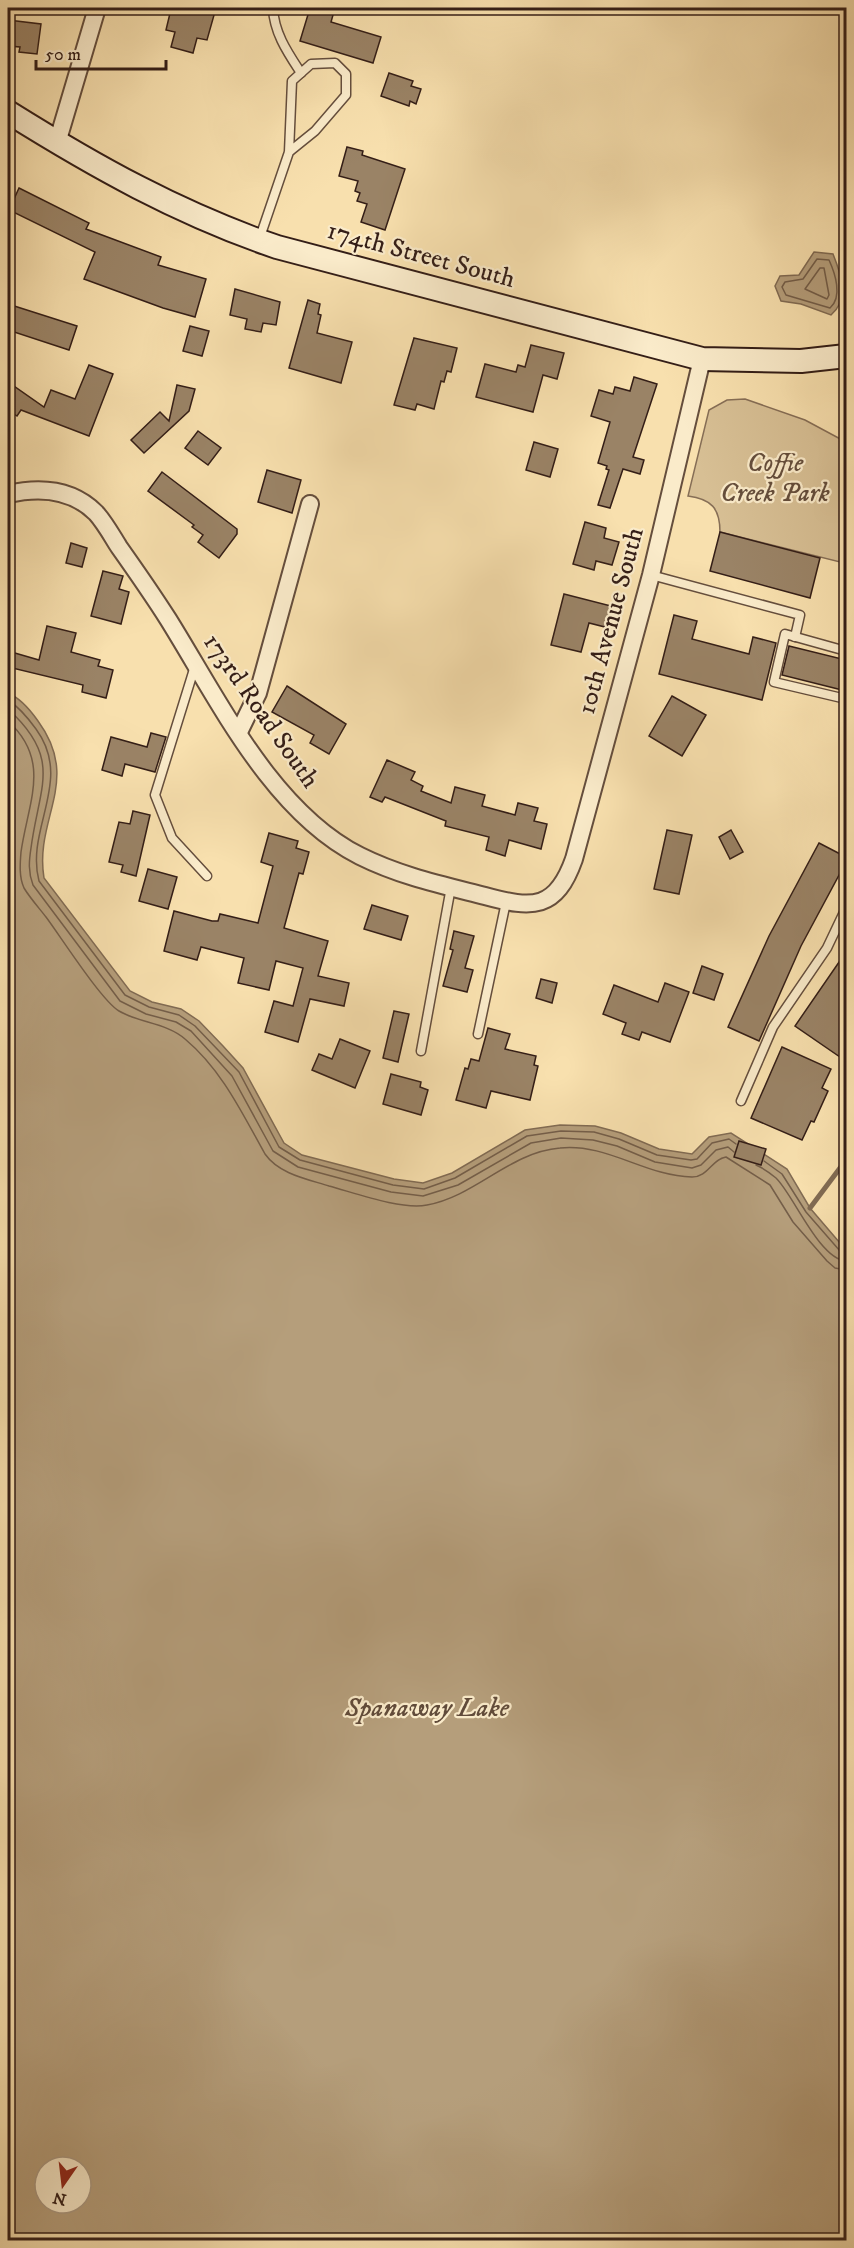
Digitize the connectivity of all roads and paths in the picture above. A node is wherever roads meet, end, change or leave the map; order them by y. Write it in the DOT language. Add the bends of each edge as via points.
graph roads {
  1 [pos="97,8"];
  2 [pos="273,8"];
  3 [pos="301,73"];
  4 [pos="8,112"];
  5 [pos="57,143"];
  6 [pos="289,152"];
  7 [pos="258,240"];
  8 [pos="846,356"];
  9 [pos="702,359"];
  10 [pos="8,494"];
  11 [pos="310,504"];
  12 [pos="651,575"];
  13 [pos="795,637"];
  14 [pos="846,651"];
  15 [pos="196,663"];
  16 [pos="846,699"];
  17 [pos="239,732"];
  18 [pos="207,876"];
  19 [pos="451,887"];
  20 [pos="559,892"];
  21 [pos="506,902"];
  22 [pos="846,908"];
  23 [pos="478,1034"];
  24 [pos="421,1051"];
  25 [pos="741,1101"];
  1 -- 5 [label="street"];
  2 -- 3 [label="lane" via="283,46"];
  3 -- 6 [label="lane" via="292,81"];
  3 -- 6 [label="lane" via="311,64 334,63 346,74 346,95 315,131"];
  4 -- 5 [label="street, 174th Street South"];
  5 -- 7 [label="street, 174th Street South" via="123,182"];
  6 -- 7 [label="lane"];
  7 -- 9 [label="street, 174th Street South"];
  8 -- 9 [label="street, 174th Street South" via="801,361"];
  9 -- 12 [label="street, 10th Avenue South"];
  10 -- 15 [label="street, 173rd Road South" via="35,489 84,502 97,514"];
  11 -- 17 [label="street" via="258,693"];
  12 -- 13 [label="lane" via="800,615"];
  12 -- 20 [label="street, 10th Avenue South" via="574,859"];
  13 -- 14 [label="lane"];
  13 -- 16 [label="lane" via="785,634 774,682"];
  15 -- 17 [label="street, 173rd Road South"];
  15 -- 18 [label="lane" via="155,795 172,838"];
  17 -- 19 [label="street, 173rd Road South" via="300,812 331,837 387,868"];
  19 -- 21 [label="street, 173rd Road South"];
  19 -- 24 [label="lane"];
  20 -- 21 [label="street, 173rd Road South" via="540,902"];
  21 -- 23 [label="lane"];
  22 -- 25 [label="lane" via="828,948 773,1027"];
}
